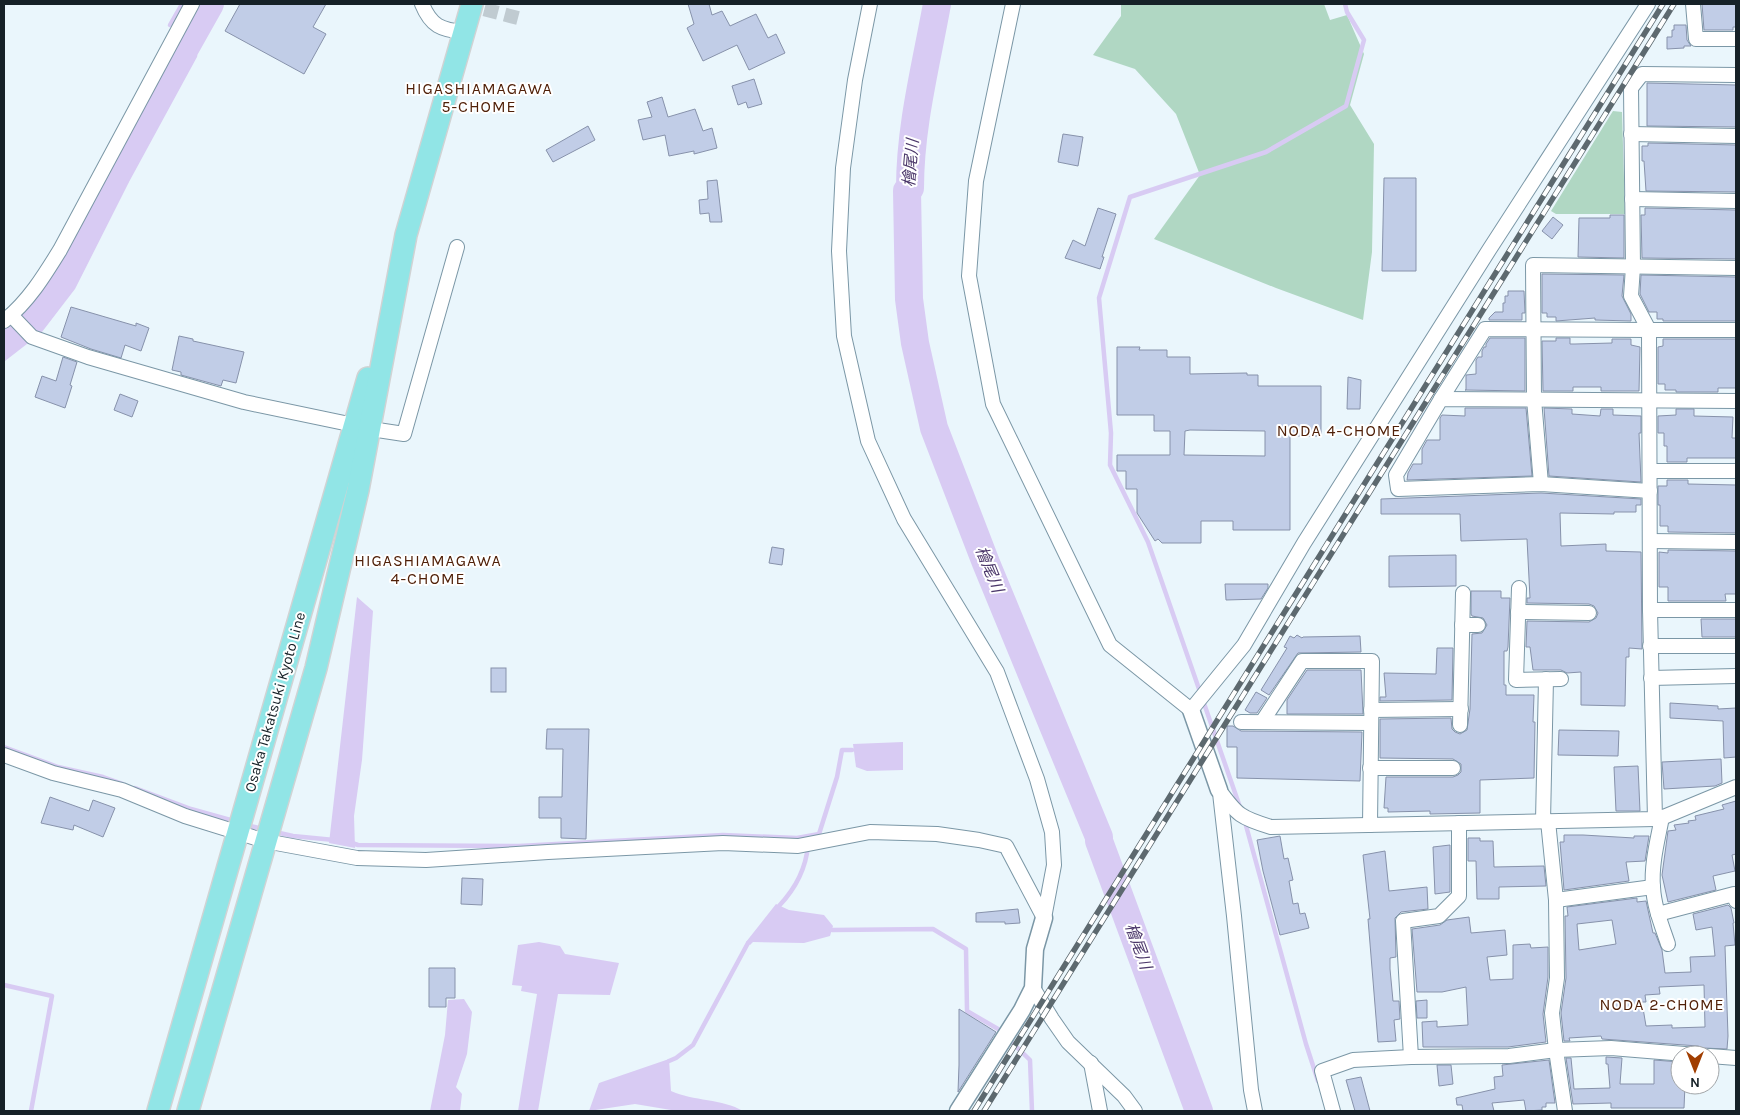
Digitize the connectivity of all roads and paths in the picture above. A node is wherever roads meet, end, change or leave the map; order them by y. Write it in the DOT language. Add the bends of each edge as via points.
graph roads {
  1 [pos="192,4"];
  2 [pos="422,4"];
  3 [pos="472,4"];
  4 [pos="870,4"];
  5 [pos="1013,4"];
  6 [pos="1648,4"];
  7 [pos="1693,4"];
  8 [pos="464,32"];
  9 [pos="1736,39"];
  10 [pos="1736,75"];
  11 [pos="1632,134"];
  12 [pos="1736,136"];
  13 [pos="1632,199"];
  14 [pos="1736,201"];
  15 [pos="457,247"];
  16 [pos="1633,267"];
  17 [pos="1736,268"];
  18 [pos="8,318"];
  19 [pos="1534,329"];
  20 [pos="1649,330"];
  21 [pos="1736,330"];
  22 [pos="1441,399"];
  23 [pos="1534,399"];
  24 [pos="1649,400"];
  25 [pos="1736,401"];
  26 [pos="362,427"];
  27 [pos="1650,471"];
  28 [pos="1736,471"];
  29 [pos="1541,484"];
  30 [pos="1650,491"];
  31 [pos="1650,541"];
  32 [pos="1736,542"];
  33 [pos="1519,588"];
  34 [pos="1463,593"];
  35 [pos="1650,610"];
  36 [pos="1736,610"];
  37 [pos="1518,612"];
  38 [pos="1590,613"];
  39 [pos="1462,625"];
  40 [pos="1478,625"];
  41 [pos="1650,646"];
  42 [pos="1736,646"];
  43 [pos="1736,676"];
  44 [pos="1651,678"];
  45 [pos="1546,679"];
  46 [pos="1561,679"];
  47 [pos="1461,709"];
  48 [pos="1191,710"];
  49 [pos="1371,716"];
  50 [pos="1241,722"];
  51 [pos="1262,722"];
  52 [pos="1460,725"];
  53 [pos="4,755"];
  54 [pos="1370,768"];
  55 [pos="1453,768"];
  56 [pos="1736,787"];
  57 [pos="1219,790"];
  58 [pos="1658,818"];
  59 [pos="1545,821"];
  60 [pos="1459,823"];
  61 [pos="1370,825"];
  62 [pos="238,833"];
  63 [pos="265,841"];
  64 [pos="1653,886"];
  65 [pos="1556,900"];
  66 [pos="1736,901"];
  67 [pos="1658,914"];
  68 [pos="1044,918"];
  69 [pos="1668,944"];
  70 [pos="1033,988"];
  71 [pos="1556,1050"];
  72 [pos="1670,1053"];
  73 [pos="1411,1057"];
  74 [pos="1720,1057"];
  75 [pos="1736,1058"];
  76 [pos="1091,1062"];
  77 [pos="158,1111"];
  78 [pos="188,1111"];
  79 [pos="958,1111"];
  80 [pos="1100,1111"];
  81 [pos="1135,1111"];
  82 [pos="1256,1111"];
  83 [pos="1334,1111"];
  84 [pos="1565,1111"];
  1 -- 18 [label="street" via="60,250 37,287"];
  2 -- 8 [label="street" via="426,15 444,30"];
  3 -- 8 [label="main road, Osaka Takatsuki Kyoto Line"];
  4 -- 68 [label="street" via="843,168 839,251 844,336 868,441 904,519 998,672 1037,779 1052,832 1054,865"];
  5 -- 48 [label="street" via="976,181 969,276 992,404 1110,645"];
  6 -- 48 [label="street" via="1489,250 1244,645"];
  7 -- 9 [label="street" via="1696,39"];
  8 -- 26 [label="main road, Osaka Takatsuki Kyoto Line" via="406,236"];
  10 -- 11 [label="street" via="1642,74 1631,88"];
  11 -- 12 [label="street"];
  11 -- 13 [label="street"];
  13 -- 14 [label="street"];
  13 -- 16 [label="street"];
  15 -- 26 [label="street" via="404,434"];
  16 -- 17 [label="street"];
  16 -- 19 [label="street" via="1533,265"];
  16 -- 20 [label="street" via="1632,296"];
  18 -- 26 [label="street" via="32,337 88,357 244,402"];
  19 -- 20 [label="street"];
  19 -- 22 [label="street" via="1485,329"];
  19 -- 23 [label="street"];
  20 -- 21 [label="street"];
  20 -- 24 [label="street"];
  22 -- 23 [label="street"];
  22 -- 29 [label="street" via="1396,475 1398,489"];
  23 -- 24 [label="street"];
  23 -- 29 [label="street"];
  24 -- 25 [label="street"];
  24 -- 27 [label="street"];
  26 -- 62 [label="main road, Osaka Takatsuki Kyoto Line"];
  26 -- 63 [label="main road, Osaka Takatsuki Kyoto Line" via="356,500 316,668"];
  27 -- 28 [label="street"];
  27 -- 30 [label="street"];
  29 -- 30 [label="street"];
  30 -- 31 [label="street"];
  31 -- 32 [label="street"];
  31 -- 35 [label="street"];
  33 -- 37 [label="street"];
  34 -- 39 [label="street"];
  35 -- 36 [label="street"];
  35 -- 41 [label="street"];
  37 -- 38 [label="street"];
  37 -- 45 [label="street" via="1516,680"];
  39 -- 40 [label="street"];
  39 -- 47 [label="street"];
  41 -- 42 [label="street"];
  41 -- 44 [label="street"];
  43 -- 44 [label="street"];
  44 -- 58 [label="street"];
  45 -- 46 [label="street"];
  45 -- 59 [label="street"];
  47 -- 49 [label="street"];
  47 -- 52 [label="street"];
  48 -- 57 [label="street"];
  49 -- 51 [label="street"];
  49 -- 51 [label="street" via="1372,661 1302,661"];
  49 -- 54 [label="street"];
  50 -- 51 [label="street"];
  53 -- 62 [label="street" via="53,774 122,790"];
  54 -- 55 [label="street"];
  54 -- 61 [label="street"];
  56 -- 58 [label="street"];
  57 -- 61 [label="street" via="1234,810 1250,821 1271,826"];
  57 -- 82 [label="street" via="1251,1090"];
  58 -- 59 [label="street"];
  58 -- 64 [label="street"];
  59 -- 60 [label="street"];
  59 -- 65 [label="street"];
  60 -- 61 [label="street"];
  60 -- 73 [label="street" via="1459,896 1439,916 1403,921"];
  62 -- 63 [label="street"];
  62 -- 77 [label="main road, Osaka Takatsuki Kyoto Line"];
  63 -- 68 [label="street" via="357,858 426,860 723,843 798,846 870,832 937,834 1006,846"];
  63 -- 78 [label="main road, Osaka Takatsuki Kyoto Line"];
  64 -- 65 [label="street"];
  64 -- 67 [label="street"];
  65 -- 71 [label="street" via="1557,978 1552,1013"];
  66 -- 67 [label="street" via="1734,894"];
  67 -- 69 [label="street"];
  68 -- 70 [label="street" via="1035,949"];
  70 -- 76 [label="street" via="1068,1042"];
  70 -- 79 [label="street"];
  71 -- 72 [label="street" via="1611,1048"];
  71 -- 73 [label="street" via="1509,1056"];
  71 -- 84 [label="street"];
  73 -- 83 [label="street" via="1353,1060 1322,1071"];
  74 -- 75 [label="street"];
  76 -- 80 [label="street"];
  76 -- 81 [label="street"];
}
